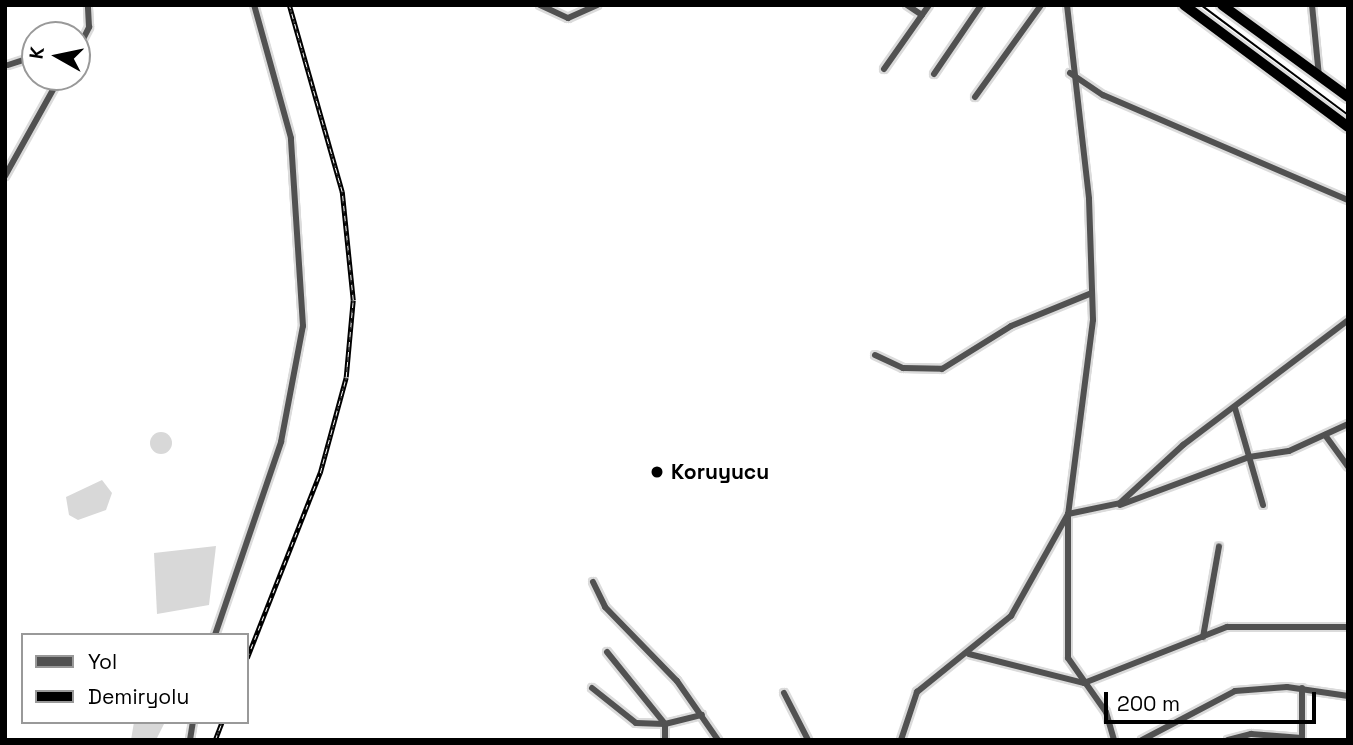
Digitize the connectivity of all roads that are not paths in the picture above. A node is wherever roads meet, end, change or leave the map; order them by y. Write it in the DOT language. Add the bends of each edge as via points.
graph roads {
  1 [pos="254,5"];
  2 [pos="540,5"];
  3 [pos="597,5"];
  4 [pos="907,5"];
  5 [pos="929,5"];
  6 [pos="981,5"];
  7 [pos="1041,5"];
  8 [pos="1067,5"];
  9 [pos="1184,5"];
  10 [pos="1222,5"];
  11 [pos="1312,5"];
  12 [pos="922,15"];
  13 [pos="21,61"];
  14 [pos="8,65"];
  15 [pos="884,69"];
  16 [pos="1070,73"];
  17 [pos="934,74"];
  18 [pos="1319,76"];
  19 [pos="52,91"];
  20 [pos="975,97"];
  21 [pos="1348,97"];
  22 [pos="1348,127"];
  23 [pos="5,176"];
  24 [pos="1348,200"];
  25 [pos="1092,293"];
  26 [pos="1348,320"];
  27 [pos="875,355"];
  28 [pos="1235,408"];
  29 [pos="1348,424"];
  30 [pos="1325,435"];
  31 [pos="1249,457"];
  32 [pos="1348,467"];
  33 [pos="1263,505"];
  34 [pos="1115,506"];
  35 [pos="1068,514"];
  36 [pos="1219,546"];
  37 [pos="593,582"];
  38 [pos="1348,627"];
  39 [pos="216,633"];
  40 [pos="1203,637"];
  41 [pos="607,652"];
  42 [pos="968,654"];
  43 [pos="1084,683"];
  44 [pos="592,688"];
  45 [pos="1302,688"];
  46 [pos="784,693"];
  47 [pos="1348,695"];
  48 [pos="702,715"];
  49 [pos="665,724"];
  50 [pos="665,740"];
  51 [pos="718,740"];
  52 [pos="807,740"];
  53 [pos="901,740"];
  54 [pos="1114,740"];
  55 [pos="1142,740"];
  56 [pos="1228,740"];
  1 -- 39 [label="street" via="291,138 303,326 281,442"];
  2 -- 3 [label="street" via="568,18"];
  4 -- 12 [label="street"];
  5 -- 12 [label="street"];
  6 -- 17 [label="street"];
  7 -- 20 [label="street"];
  8 -- 16 [label="street"];
  9 -- 22 [label="highway"];
  10 -- 18 [label="highway"];
  11 -- 18 [label="street"];
  12 -- 15 [label="street"];
  13 -- 14 [label="street"];
  16 -- 24 [label="street" via="1103,94"];
  16 -- 25 [label="street" via="1086,167"];
  18 -- 21 [label="highway"];
  19 -- 23 [label="street"];
  25 -- 27 [label="street" via="1010,326 942,369 903,368"];
  25 -- 35 [label="street" via="1092,352"];
  26 -- 28 [label="street"];
  28 -- 31 [label="street"];
  28 -- 34 [label="street"];
  29 -- 30 [label="street"];
  30 -- 31 [label="street"];
  30 -- 32 [label="street"];
  31 -- 33 [label="street"];
  31 -- 34 [label="street"];
  34 -- 35 [label="street"];
  35 -- 42 [label="street" via="1011,616"];
  35 -- 43 [label="street" via="1068,658"];
  36 -- 40 [label="street"];
  37 -- 48 [label="street" via="610,613"];
  38 -- 40 [label="street" via="1233,626"];
  40 -- 43 [label="street"];
  41 -- 49 [label="street"];
  42 -- 43 [label="street"];
  42 -- 53 [label="street" via="917,692"];
  43 -- 54 [label="street" via="1106,712"];
  44 -- 49 [label="street" via="631,722"];
  45 -- 47 [label="street"];
  45 -- 55 [label="street" via="1227,693"];
  45 -- 56 [label="street" via="1303,738 1251,734"];
  46 -- 52 [label="street"];
  48 -- 49 [label="street"];
  48 -- 51 [label="street"];
  49 -- 50 [label="street"];
}
